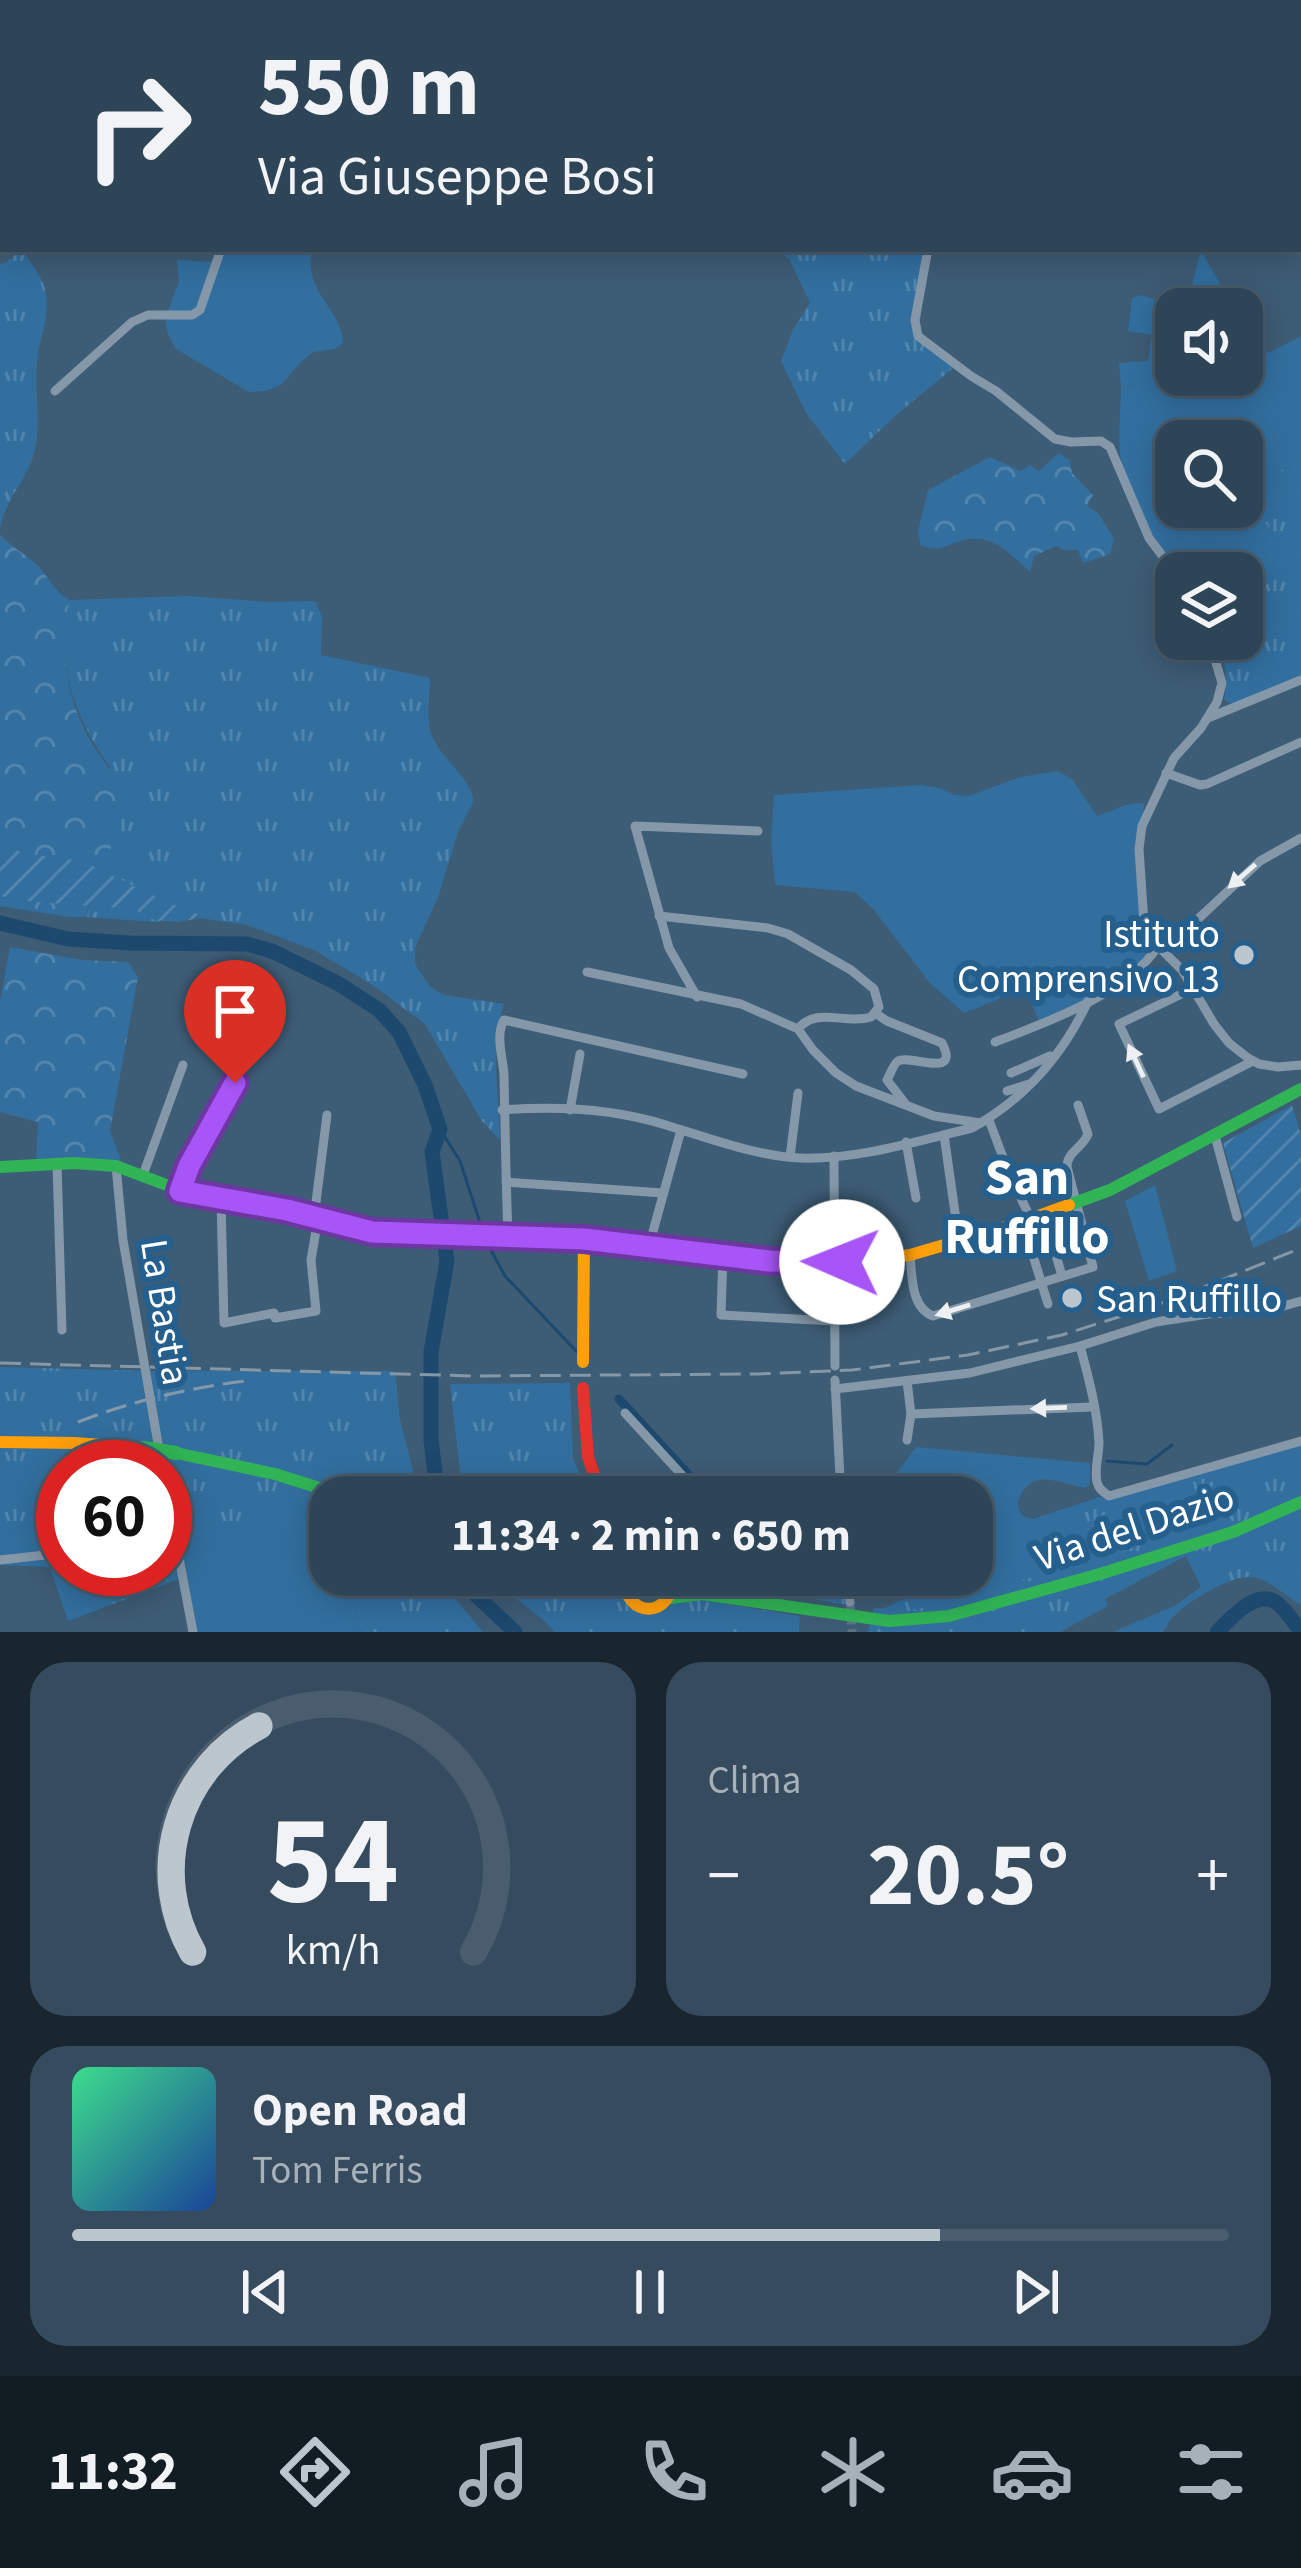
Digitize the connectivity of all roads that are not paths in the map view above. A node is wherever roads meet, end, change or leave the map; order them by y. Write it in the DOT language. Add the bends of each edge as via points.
graph roads {
  1 [pos="220,252"];
  2 [pos="927,252"];
  3 [pos="55,391"];
  4 [pos="1160,552"];
  5 [pos="1215,660"];
  6 [pos="1301,680"];
  7 [pos="1208,718"];
  8 [pos="1301,742"];
  9 [pos="1166,772"];
  10 [pos="758,831"];
  11 [pos="1301,838"];
  12 [pos="659,916"];
  13 [pos="1192,926"];
  14 [pos="1158,946"];
  15 [pos="1182,970"];
  16 [pos="586,972"];
  17 [pos="212,977"];
  18 [pos="1194,988"];
  19 [pos="697,997"];
  20 [pos="1088,1001"];
  21 [pos="875,1013"];
  22 [pos="798,1029"];
  23 [pos="995,1042"];
  24 [pos="580,1054"];
  25 [pos="1055,1054"];
  26 [pos="1253,1061"];
  27 [pos="183,1065"];
  28 [pos="1301,1065"];
  29 [pos="1011,1073"];
  30 [pos="742,1074"];
  31 [pos="1035,1082"];
  32 [pos="1301,1089"];
  33 [pos="1006,1091"];
  34 [pos="798,1093"];
  35 [pos="904,1105"];
  36 [pos="1078,1105"];
  37 [pos="502,1110"];
  38 [pos="570,1110"];
  39 [pos="327,1115"];
  40 [pos="985,1121"];
  41 [pos="681,1130"];
  42 [pos="944,1135"];
  43 [pos="1215,1136"];
  44 [pos="906,1142"];
  45 [pos="834,1156"];
  46 [pos="790,1157"];
  47 [pos="57,1165"];
  48 [pos="116,1166"];
  49 [pos="0,1168"];
  50 [pos="143,1175"];
  51 [pos="506,1182"];
  52 [pos="180,1191"];
  53 [pos="663,1193"];
  54 [pos="916,1198"];
  55 [pos="221,1199"];
  56 [pos="1075,1204"];
  57 [pos="1044,1214"];
  58 [pos="1238,1217"];
  59 [pos="316,1218"];
  60 [pos="1027,1220"];
  61 [pos="501,1236"];
  62 [pos="584,1239"];
  63 [pos="959,1241"];
  64 [pos="649,1246"];
  65 [pos="723,1255"];
  66 [pos="910,1255"];
  67 [pos="835,1263"];
  68 [pos="1059,1272"];
  69 [pos="1040,1282"];
  70 [pos="1301,1301"];
  71 [pos="1048,1304"];
  72 [pos="834,1321"];
  73 [pos="62,1330"];
  74 [pos="1080,1346"];
  75 [pos="583,1362"];
  76 [pos="835,1366"];
  77 [pos="907,1381"];
  78 [pos="583,1388"];
  79 [pos="1093,1407"];
  80 [pos="911,1411"];
  81 [pos="625,1413"];
  82 [pos="907,1439"];
  83 [pos="157,1440"];
  84 [pos="1301,1441"];
  85 [pos="0,1442"];
  86 [pos="591,1476"];
  87 [pos="683,1476"];
  88 [pos="840,1476"];
  89 [pos="309,1485"];
  90 [pos="1301,1502"];
  91 [pos="36,1556"];
  92 [pos="0,1560"];
  93 [pos="184,1596"];
  94 [pos="625,1596"];
  95 [pos="686,1596"];
  96 [pos="714,1596"];
  97 [pos="850,1596"];
  98 [pos="671,1598"];
  99 [pos="850,1602"];
  100 [pos="193,1632"];
  1 -- 3 [label="street" via="200,310 131,322"];
  2 -- 4 [label="street" via="918,335 1054,439 1110,447"];
  5 -- 7 [label="street" via="1222,682"];
  6 -- 7 [label="street"];
  7 -- 9 [label="street"];
  8 -- 9 [label="street" via="1207,784"];
  9 -- 14 [label="street" via="1140,837 1144,923"];
  10 -- 12 [label="street" via="635,826"];
  11 -- 13 [label="street, one-way" via="1242,874"];
  12 -- 19 [label="street"];
  12 -- 21 [label="street" via="788,934 874,988"];
  13 -- 14 [label="street"];
  13 -- 15 [label="street" via="1180,948"];
  14 -- 15 [label="street"];
  14 -- 20 [label="street"];
  15 -- 18 [label="street"];
  16 -- 19 [label="street"];
  17 -- 52 [label="street" via="280,1000"];
  18 -- 26 [label="street" via="1221,1034"];
  26 -- 18 [label="street, one-way" via="1159,1109 1119,1024"];
  19 -- 22 [label="street" via="741,1004"];
  20 -- 23 [label="street"];
  20 -- 25 [label="street"];
  21 -- 22 [label="street" via="854,1021 811,1017"];
  21 -- 35 [label="street" via="947,1050 935,1064 896,1062 887,1080"];
  22 -- 35 [label="street" via="836,1073"];
  24 -- 38 [label="street"];
  25 -- 29 [label="street"];
  25 -- 31 [label="street"];
  26 -- 28 [label="street"];
  27 -- 50 [label="street"];
  30 -- 37 [label="street" via="504,1020"];
  31 -- 33 [label="street"];
  31 -- 40 [label="street"];
  32 -- 43 [label="main road"];
  34 -- 46 [label="street"];
  35 -- 40 [label="street"];
  36 -- 56 [label="street" via="1088,1130 1067,1159"];
  37 -- 38 [label="street"];
  37 -- 51 [label="street"];
  38 -- 41 [label="street"];
  39 -- 59 [label="street"];
  40 -- 42 [label="street"];
  40 -- 60 [label="street"];
  41 -- 46 [label="street"];
  41 -- 53 [label="street"];
  42 -- 44 [label="street"];
  42 -- 63 [label="street"];
  43 -- 56 [label="main road"];
  43 -- 58 [label="street"];
  44 -- 45 [label="street"];
  44 -- 54 [label="street"];
  45 -- 46 [label="street"];
  45 -- 67 [label="street"];
  47 -- 48 [label="main road"];
  47 -- 49 [label="main road"];
  47 -- 73 [label="street"];
  48 -- 50 [label="main road"];
  48 -- 83 [label="street, La Bastia"];
  50 -- 52 [label="main road"];
  51 -- 53 [label="street"];
  51 -- 61 [label="street"];
  52 -- 55 [label="main road"];
  53 -- 64 [label="street"];
  55 -- 59 [label="main road"];
  55 -- 59 [label="street" via="224,1323 316,1312"];
  56 -- 57 [label="main road"];
  56 -- 68 [label="street" via="1093,1267"];
  57 -- 60 [label="main road"];
  57 -- 68 [label="street"];
  59 -- 61 [label="main road" via="389,1234"];
  60 -- 63 [label="main road"];
  60 -- 69 [label="street"];
  61 -- 62 [label="main road"];
  62 -- 64 [label="main road"];
  62 -- 75 [label="main road"];
  63 -- 66 [label="main road"];
  64 -- 65 [label="main road"];
  65 -- 67 [label="main road"];
  65 -- 72 [label="street" via="721,1315"];
  66 -- 67 [label="main road"];
  69 -- 66 [label="street, one-way" via="929,1316 918,1304"];
  67 -- 72 [label="street"];
  68 -- 69 [label="street"];
  69 -- 71 [label="street"];
  70 -- 74 [label="street" via="1156,1322"];
  72 -- 76 [label="street"];
  74 -- 77 [label="street"];
  74 -- 79 [label="street"];
  77 -- 80 [label="street"];
  77 -- 88 [label="street" via="835,1384"];
  78 -- 86 [label="main road"];
  79 -- 80 [label="street, one-way"];
  79 -- 84 [label="street" via="1096,1480 1109,1496"];
  80 -- 82 [label="street"];
  81 -- 87 [label="street"];
  85 -- 89 [label="main road, bridge" via="144,1448"];
  90 -- 96 [label="main road, Via del Dazio" via="1233,1532 949,1616 889,1621"];
  91 -- 92 [label="street"];
  93 -- 100 [label="street"];
  94 -- 98 [label="main road, Via del Dazio" via="643,1609"];
  95 -- 98 [label="main road, Via del Dazio"];
  97 -- 99 [label="street"];
}
